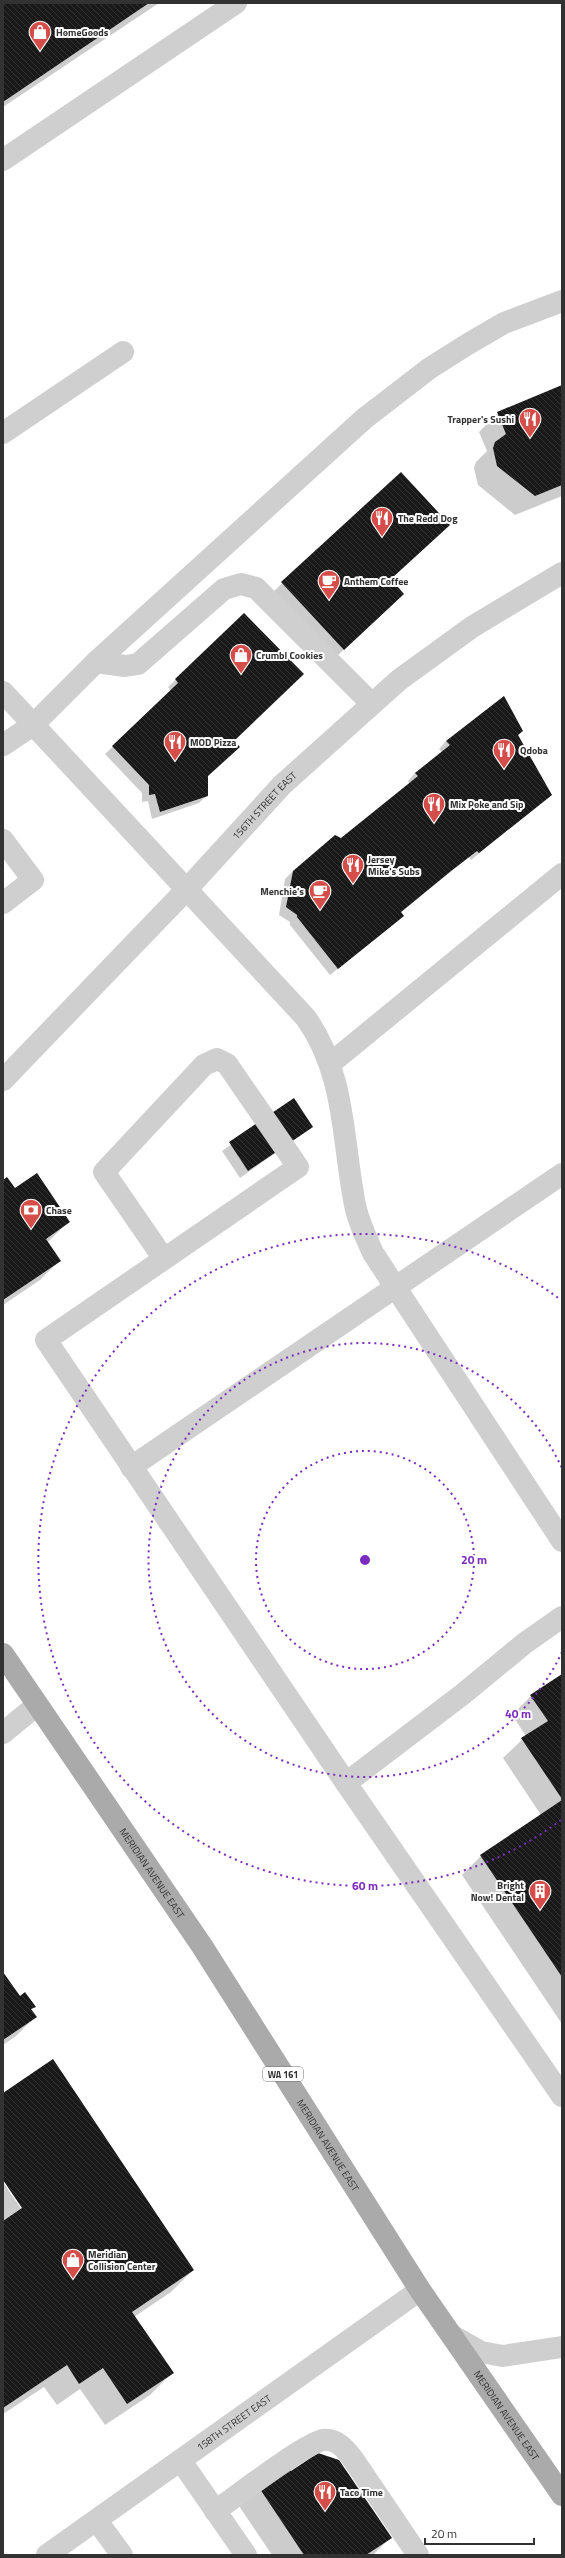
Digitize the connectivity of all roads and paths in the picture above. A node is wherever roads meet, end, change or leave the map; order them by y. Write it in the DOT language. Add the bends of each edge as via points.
graph roads {
  1 [pos="236,3"];
  2 [pos="3,160"];
  3 [pos="562,301"];
  4 [pos="123,352"];
  5 [pos="3,432"];
  6 [pos="562,573"];
  7 [pos="96,662"];
  8 [pos="3,692"];
  9 [pos="372,704"];
  10 [pos="33,725"];
  11 [pos="3,745"];
  12 [pos="3,840"];
  13 [pos="562,874"];
  14 [pos="187,889"];
  15 [pos="3,903"];
  16 [pos="331,1063"];
  17 [pos="3,1080"];
  18 [pos="562,1174"];
  19 [pos="164,1259"];
  20 [pos="395,1288"];
  21 [pos="131,1466"];
  22 [pos="562,1540"];
  23 [pos="562,1617"];
  24 [pos="3,1654"];
  25 [pos="37,1705"];
  26 [pos="3,1733"];
  27 [pos="346,1783"];
  28 [pos="562,2096"];
  29 [pos="420,2290"];
  30 [pos="453,2336"];
  31 [pos="562,2347"];
  32 [pos="181,2461"];
  33 [pos="562,2495"];
  34 [pos="215,2511"];
  35 [pos="97,2521"];
  36 [pos="47,2555"];
  37 [pos="122,2555"];
  38 [pos="246,2555"];
  39 [pos="418,2555"];
  1 -- 2 [label="street"];
  3 -- 7 [label="street" via="504,323 474,340 430,368 365,418"];
  4 -- 5 [label="street"];
  6 -- 9 [label="street, 156TH STREET EAST" via="472,627 399,680"];
  7 -- 9 [label="street" via="125,666 138,664 224,589 240,584 256,588"];
  7 -- 10 [label="street"];
  8 -- 10 [label="street"];
  9 -- 14 [label="street, 156TH STREET EAST" via="282,785"];
  10 -- 11 [label="street"];
  10 -- 14 [label="street"];
  12 -- 15 [label="street" via="33,880"];
  13 -- 16 [label="street"];
  14 -- 16 [label="street" via="306,1018"];
  14 -- 17 [label="street, 156TH STREET EAST"];
  16 -- 20 [label="street" via="355,1206 373,1253"];
  18 -- 20 [label="street"];
  19 -- 19 [label="street" via="104,1172 204,1065 216,1059 227,1064 298,1167"];
  19 -- 21 [label="street" via="46,1340"];
  20 -- 21 [label="street"];
  20 -- 22 [label="street"];
  21 -- 27 [label="street"];
  23 -- 27 [label="street"];
  24 -- 25 [label="main road, MERIDIAN AVENUE EAST / WA 161"];
  25 -- 26 [label="street"];
  25 -- 29 [label="main road, MERIDIAN AVENUE EAST / WA 161" via="202,1946"];
  27 -- 28 [label="street"];
  29 -- 30 [label="main road, MERIDIAN AVENUE EAST / WA 161"];
  29 -- 32 [label="street, 158TH STREET EAST"];
  30 -- 31 [label="street" via="481,2352 503,2356"];
  30 -- 33 [label="main road, MERIDIAN AVENUE EAST / WA 161"];
  32 -- 34 [label="street"];
  32 -- 35 [label="street, 158TH STREET EAST"];
  34 -- 38 [label="street"];
  34 -- 39 [label="street" via="305,2449 324,2440 334,2442 343,2446 353,2459"];
  35 -- 36 [label="street, 158TH STREET EAST"];
  35 -- 37 [label="street"];
}
